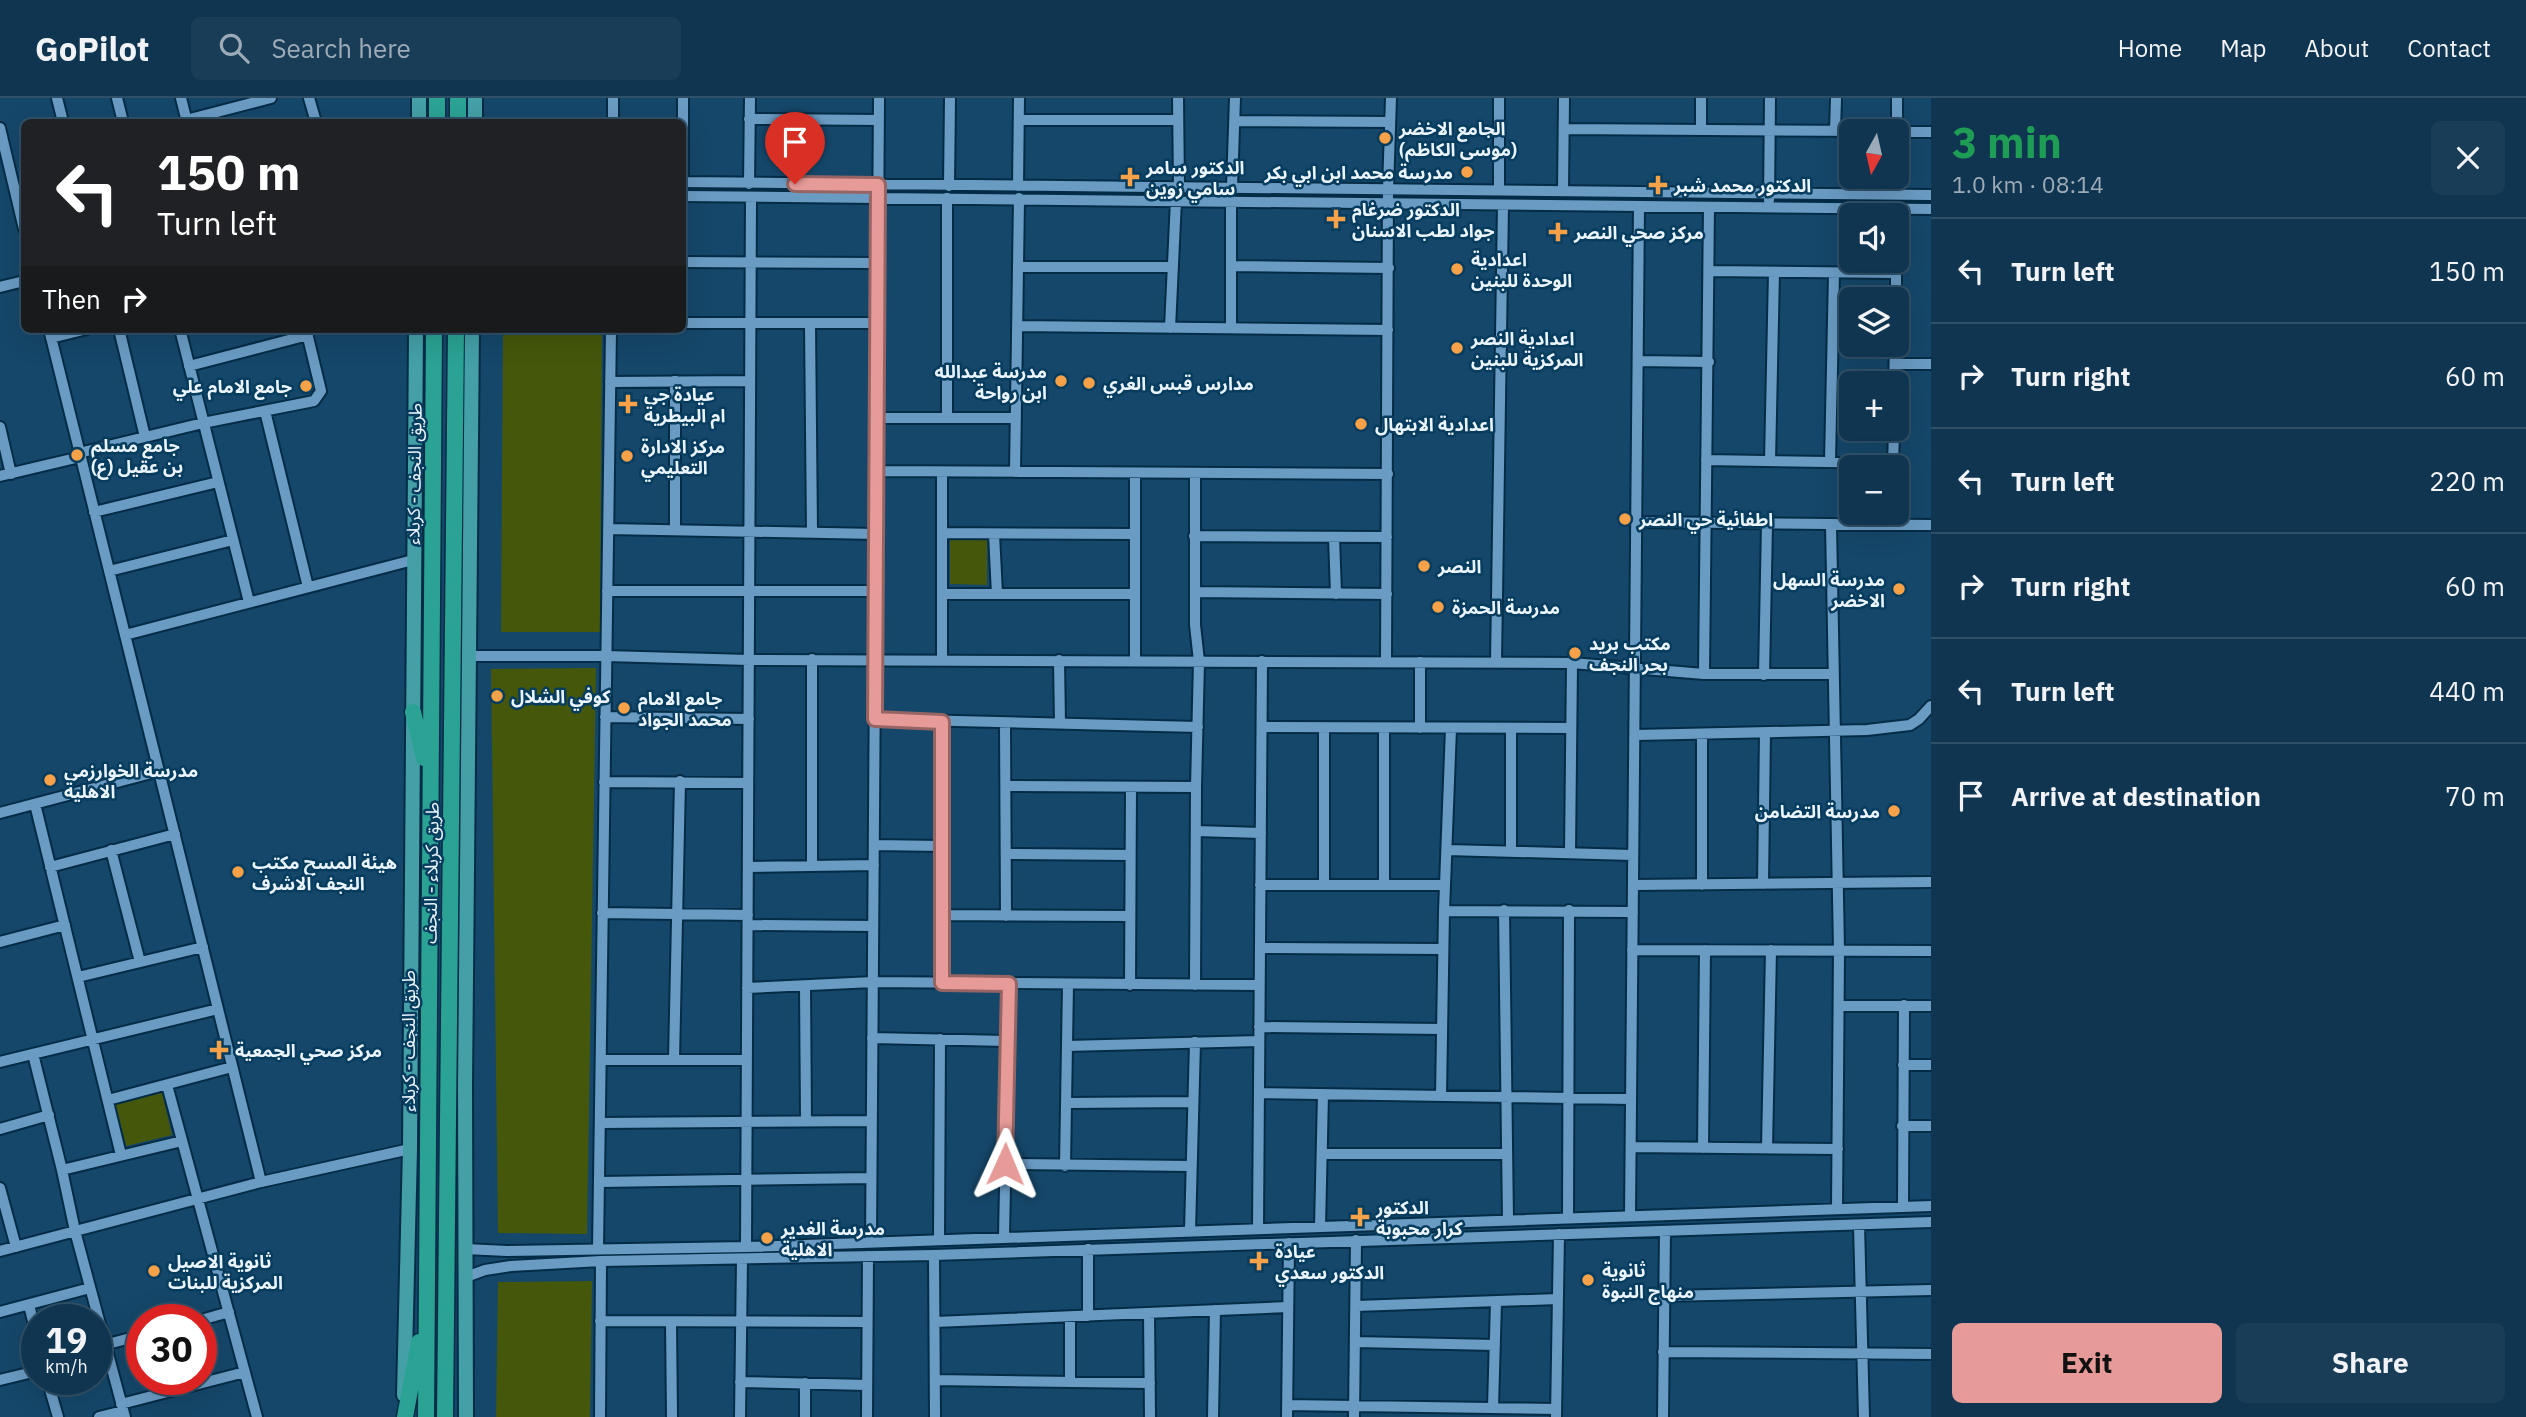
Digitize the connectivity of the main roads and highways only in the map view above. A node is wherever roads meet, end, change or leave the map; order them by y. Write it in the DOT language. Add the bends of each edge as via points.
graph roads {
  1 [pos="419,98"];
  2 [pos="437,98"];
  3 [pos="458,98"];
  4 [pos="475,98"];
  5 [pos="419,119"];
  6 [pos="437,119"];
  7 [pos="458,119"];
  8 [pos="475,119"];
  9 [pos="416,333"];
  10 [pos="434,333"];
  11 [pos="456,333"];
  12 [pos="472,333"];
  13 [pos="413,712"];
  14 [pos="429,779"];
  15 [pos="426,1302"];
  16 [pos="404,1417"];
  17 [pos="426,1417"];
  18 [pos="445,1417"];
  19 [pos="466,1417"];
  1 -- 5 [label="main road"];
  2 -- 6 [label="highway"];
  3 -- 7 [label="highway"];
  4 -- 8 [label="main road"];
  9 -- 13 [label="main road"];
  10 -- 14 [label="highway, طريق النجف - کربلاء"];
  11 -- 18 [label="highway, طريق کربلاء - النجف"];
  12 -- 19 [label="main road"];
  13 -- 14 [label="highway"];
  13 -- 16 [label="main road"];
  14 -- 15 [label="highway, طريق النجف - کربلاء"];
  15 -- 16 [label="highway"];
  15 -- 17 [label="highway, طريق النجف - کربلاء"];
}
